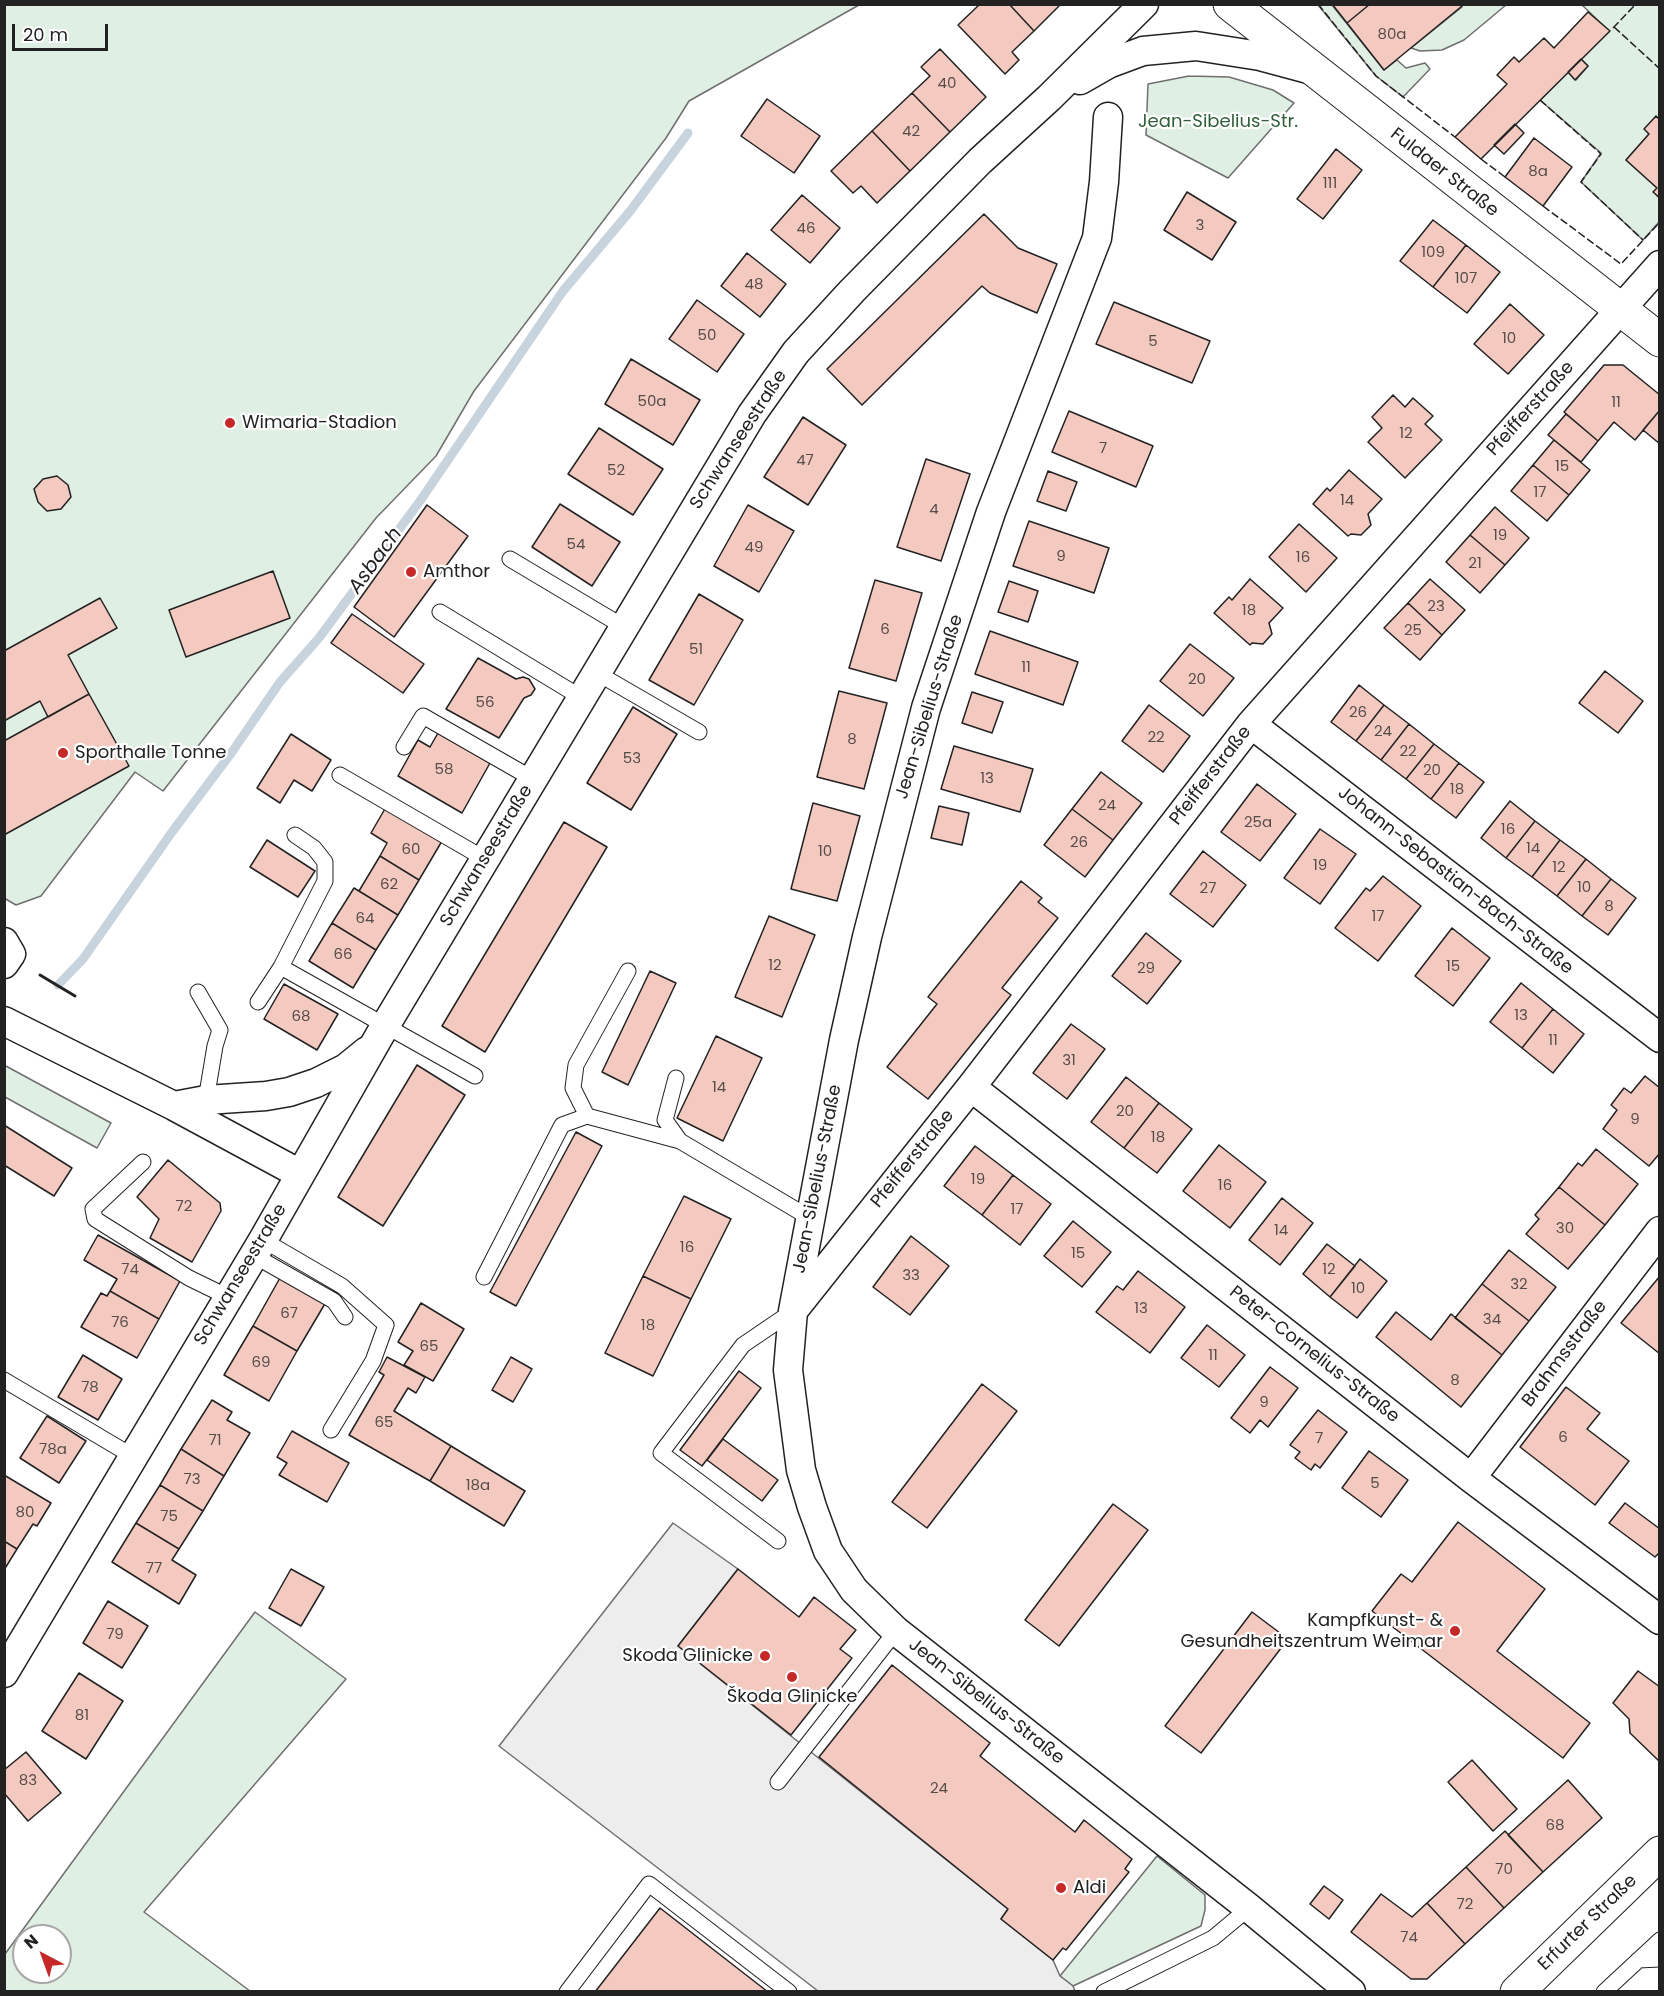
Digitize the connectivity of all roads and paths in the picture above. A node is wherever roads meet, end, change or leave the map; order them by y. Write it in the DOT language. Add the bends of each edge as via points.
graph roads {
  1 [pos="1144,4"];
  2 [pos="1230,4"];
  3 [pos="1316,72"];
  4 [pos="1049,98"];
  5 [pos="1108,117"];
  6 [pos="1659,265"];
  7 [pos="1620,309"];
  8 [pos="1659,340"];
  9 [pos="510,559"];
  10 [pos="441,612"];
  11 [pos="624,627"];
  12 [pos="597,673"];
  13 [pos="582,698"];
  14 [pos="1251,724"];
  15 [pos="699,732"];
  16 [pos="404,747"];
  17 [pos="340,775"];
  18 [pos="533,779"];
  19 [pos="295,835"];
  20 [pos="485,859"];
  21 [pos="4,942"];
  22 [pos="4,964"];
  23 [pos="281,967"];
  24 [pos="628,971"];
  25 [pos="198,992"];
  26 [pos="258,1002"];
  27 [pos="4,1021"];
  28 [pos="379,1036"];
  29 [pos="1659,1038"];
  30 [pos="475,1076"];
  31 [pos="676,1078"];
  32 [pos="971,1087"];
  33 [pos="206,1100"];
  34 [pos="174,1106"];
  35 [pos="588,1116"];
  36 [pos="680,1141"];
  37 [pos="143,1162"];
  38 [pos="300,1174"];
  39 [pos="810,1218"];
  40 [pos="1659,1231"];
  41 [pos="258,1247"];
  42 [pos="484,1277"];
  43 [pos="228,1297"];
  44 [pos="793,1311"];
  45 [pos="345,1317"];
  46 [pos="4,1380"];
  47 [pos="331,1430"];
  48 [pos="134,1457"];
  49 [pos="1471,1478"];
  50 [pos="778,1541"];
  51 [pos="1659,1620"];
  52 [pos="896,1631"];
  53 [pos="4,1674"];
  54 [pos="778,1782"];
  55 [pos="1659,1853"];
  56 [pos="1249,1908"];
  57 [pos="1659,1940"];
  58 [pos="1659,1959"];
  59 [pos="1638,1960"];
  60 [pos="567,1992"];
  61 [pos="789,1992"];
  62 [pos="1104,1992"];
  63 [pos="1351,1992"];
  64 [pos="1517,1992"];
  65 [pos="1605,1992"];
  1 -- 4 [label="street, Schwanseestraße"];
  2 -- 3 [label="street, Fuldaer Straße"];
  3 -- 4 [label="street, Schwanseestraße" via="1260,56 1196,46 1143,51 1108,64"];
  3 -- 7 [label="street, Fuldaer Straße"];
  4 -- 11 [label="street, Schwanseestraße" via="981,161 796,352 752,414"];
  5 -- 39 [label="street, Jean-Sibelius-Straße" via="1097,238 991,512 926,708 867,936"];
  6 -- 7 [label="street, Pfeifferstraße"];
  7 -- 8 [label="street, Fuldaer Straße"];
  7 -- 14 [label="street, Pfeifferstraße"];
  9 -- 11 [label="lane"];
  10 -- 13 [label="lane"];
  11 -- 12 [label="street, Schwanseestraße"];
  12 -- 13 [label="street, Schwanseestraße"];
  12 -- 15 [label="lane"];
  13 -- 18 [label="street, Schwanseestraße"];
  14 -- 29 [label="street, Johann-Sebastian-Bach-Straße"];
  14 -- 32 [label="street, Pfeifferstraße"];
  16 -- 18 [label="lane" via="423,716"];
  17 -- 20 [label="lane"];
  18 -- 20 [label="street, Schwanseestraße"];
  19 -- 23 [label="lane" via="314,848 325,862 325,881"];
  20 -- 28 [label="street, Schwanseestraße"];
  21 -- 22 [label="street" via="10,954"];
  23 -- 26 [label="lane"];
  23 -- 28 [label="lane"];
  24 -- 35 [label="lane" via="576,1065 573,1088"];
  25 -- 33 [label="lane" via="220,1030"];
  27 -- 34 [label="street"];
  28 -- 30 [label="lane"];
  28 -- 33 [label="street" via="346,1068 316,1083 266,1096"];
  28 -- 38 [label="street, Schwanseestraße"];
  31 -- 36 [label="lane" via="665,1120"];
  32 -- 44 [label="street, Pfeifferstraße"];
  32 -- 49 [label="street, Peter-Cornelius-Straße"];
  33 -- 34 [label="street"];
  34 -- 38 [label="street"];
  35 -- 36 [label="lane"];
  35 -- 42 [label="lane" via="562,1125"];
  36 -- 39 [label="lane"];
  37 -- 43 [label="lane" via="93,1209 95,1219 189,1278"];
  38 -- 41 [label="street, Schwanseestraße"];
  39 -- 44 [label="street, Jean-Sibelius-Straße"];
  40 -- 49 [label="street, Brahmsstraße"];
  41 -- 43 [label="street, Schwanseestraße"];
  41 -- 45 [label="lane" via="334,1301"];
  41 -- 47 [label="lane" via="342,1286 386,1325 374,1361"];
  43 -- 48 [label="street, Schwanseestraße"];
  44 -- 50 [label="lane" via="744,1345 661,1453"];
  44 -- 52 [label="street, Jean-Sibelius-Straße" via="788,1370 801,1470 812,1507 828,1551 854,1590"];
  46 -- 48 [label="lane"];
  48 -- 53 [label="street, Schwanseestraße"];
  49 -- 51 [label="street, Peter-Cornelius-Straße"];
  52 -- 54 [label="lane"];
  52 -- 56 [label="street, Jean-Sibelius-Straße"];
  55 -- 64 [label="street, Erfurter Straße"];
  56 -- 62 [label="lane" via="1213,1938"];
  56 -- 63 [label="street, Jean-Sibelius-Straße"];
  57 -- 59 [label="lane"];
  58 -- 59 [label="lane"];
  59 -- 65 [label="lane"];
  60 -- 61 [label="lane" via="649,1884"];
}
